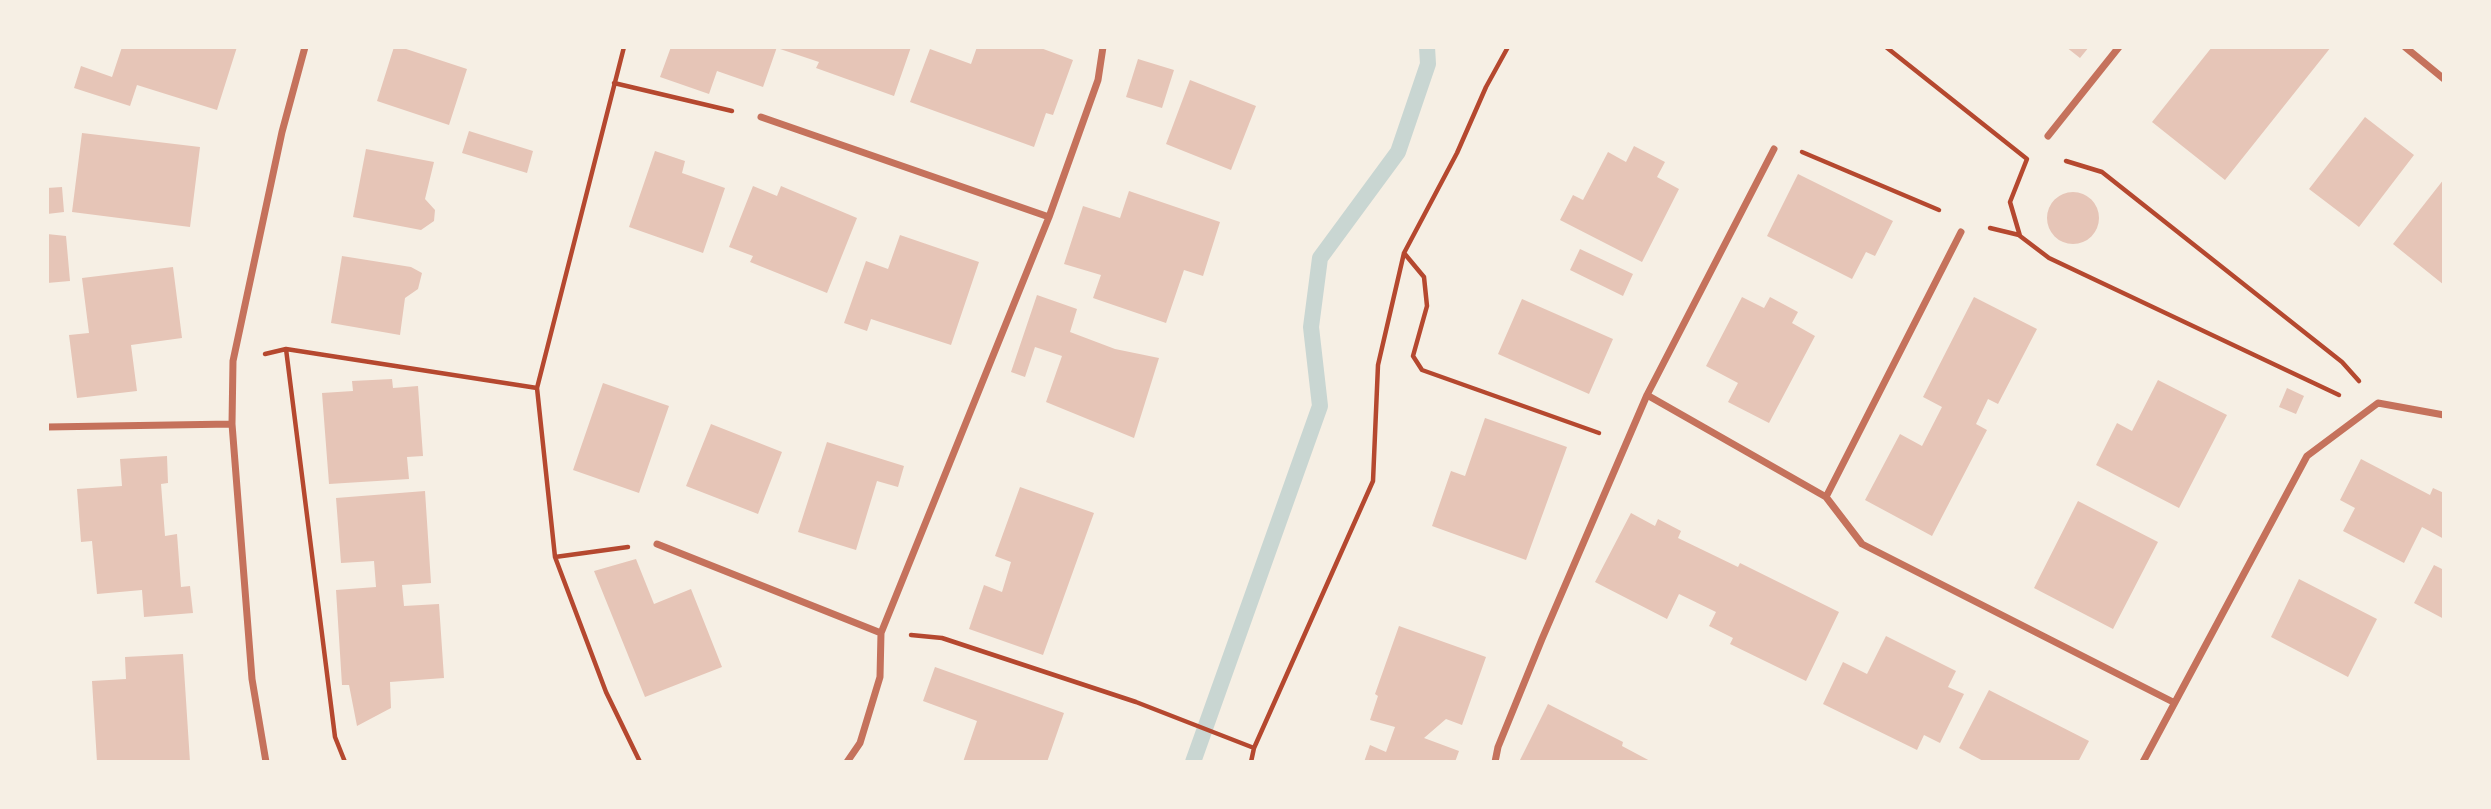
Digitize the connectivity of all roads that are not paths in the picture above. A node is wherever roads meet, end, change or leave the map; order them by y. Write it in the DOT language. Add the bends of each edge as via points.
graph roads {
  1 [pos="305,47"];
  2 [pos="1103,47"];
  3 [pos="2119,47"];
  4 [pos="2405,47"];
  5 [pos="2444,79"];
  6 [pos="761,117"];
  7 [pos="2049,136"];
  8 [pos="1774,149"];
  9 [pos="1049,217"];
  10 [pos="1961,232"];
  11 [pos="1647,395"];
  12 [pos="2444,415"];
  13 [pos="232,424"];
  14 [pos="47,428"];
  15 [pos="1826,497"];
  16 [pos="657,544"];
  17 [pos="881,633"];
  18 [pos="2174,702"];
  19 [pos="266,762"];
  20 [pos="846,762"];
  21 [pos="1495,762"];
  22 [pos="2143,762"];
  1 -- 13 [label="street" via="233,361"];
  2 -- 9 [label="street" via="1098,80"];
  3 -- 7 [label="street"];
  4 -- 5 [label="street"];
  6 -- 9 [label="street"];
  8 -- 11 [label="street"];
  9 -- 17 [label="street"];
  10 -- 15 [label="street"];
  11 -- 15 [label="street"];
  11 -- 21 [label="street" via="1542,639"];
  12 -- 18 [label="street" via="2378,403 2307,456"];
  13 -- 14 [label="street"];
  13 -- 19 [label="street" via="251,679"];
  15 -- 18 [label="street" via="1862,544"];
  16 -- 17 [label="street"];
  17 -- 20 [label="street" via="880,677 860,743"];
  18 -- 22 [label="street"];
}
